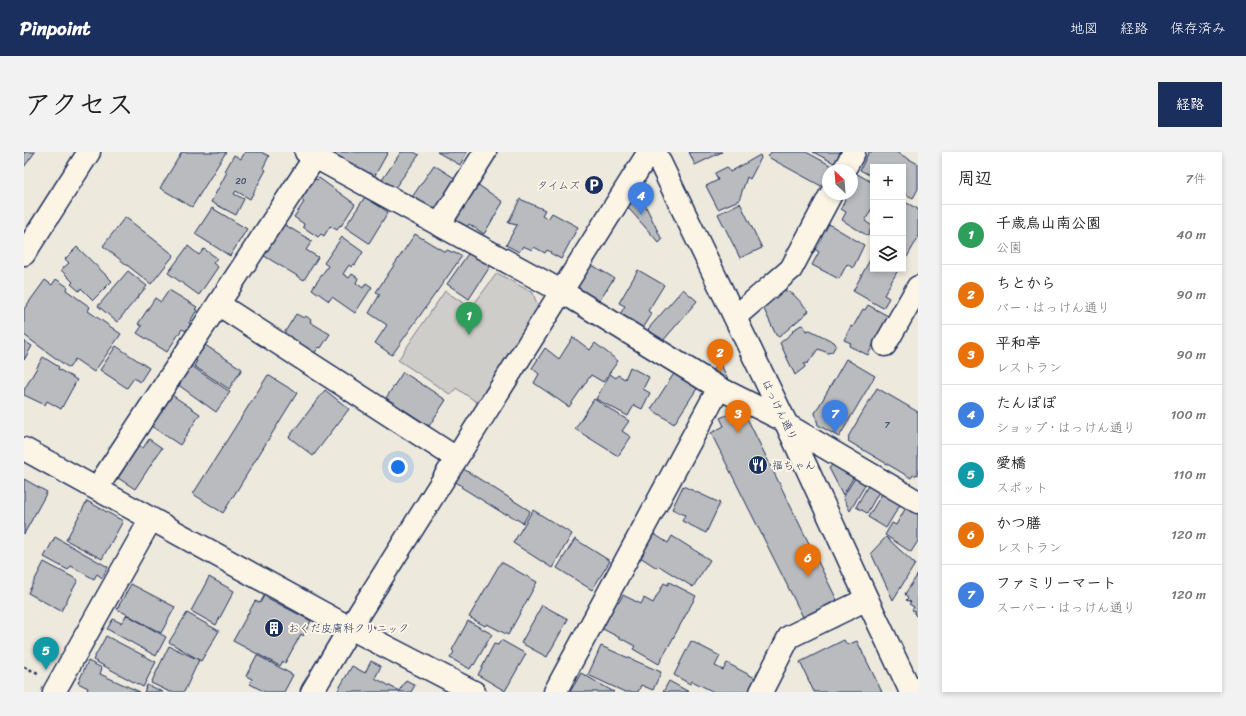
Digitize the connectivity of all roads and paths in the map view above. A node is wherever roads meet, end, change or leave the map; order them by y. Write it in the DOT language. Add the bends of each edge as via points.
graph roads {
  1 [pos="89,152"];
  2 [pos="485,152"];
  3 [pos="649,152"];
  4 [pos="655,152"];
  5 [pos="854,152"];
  6 [pos="310,154"];
  7 [pos="847,164"];
  8 [pos="828,200"];
  9 [pos="439,225"];
  10 [pos="30,231"];
  11 [pos="24,254"];
  12 [pos="918,288"];
  13 [pos="561,291"];
  14 [pos="218,304"];
  15 [pos="735,317"];
  16 [pos="885,345"];
  17 [pos="719,388"];
  18 [pos="786,423"];
  19 [pos="24,449"];
  20 [pos="456,458"];
  21 [pos="97,488"];
  22 [pos="917,500"];
  23 [pos="151,519"];
  24 [pos="867,599"];
  25 [pos="350,628"];
  26 [pos="54,692"];
  27 [pos="312,692"];
  28 [pos="474,692"];
  29 [pos="555,692"];
  30 [pos="761,692"];
  31 [pos="911,692"];
  1 -- 10 [label="street"];
  2 -- 9 [label="street"];
  3 -- 13 [label="street"];
  4 -- 15 [label="street, はっけん通り"];
  5 -- 7 [label="street"];
  6 -- 9 [label="street"];
  6 -- 14 [label="street"];
  8 -- 15 [label="street" via="791,269"];
  9 -- 13 [label="street"];
  10 -- 11 [label="street"];
  12 -- 16 [label="street"];
  13 -- 17 [label="street"];
  13 -- 20 [label="street"];
  14 -- 20 [label="street"];
  14 -- 21 [label="street"];
  15 -- 18 [label="street, はっけん通り"];
  17 -- 18 [label="street"];
  17 -- 29 [label="street"];
  18 -- 22 [label="street"];
  18 -- 24 [label="street, はっけん通り"];
  19 -- 21 [label="street"];
  20 -- 25 [label="street"];
  21 -- 23 [label="street"];
  23 -- 25 [label="street"];
  23 -- 26 [label="street"];
  24 -- 30 [label="street" via="790,636"];
  24 -- 31 [label="street, はっけん通り"];
  25 -- 27 [label="street"];
  25 -- 28 [label="street"];
}
